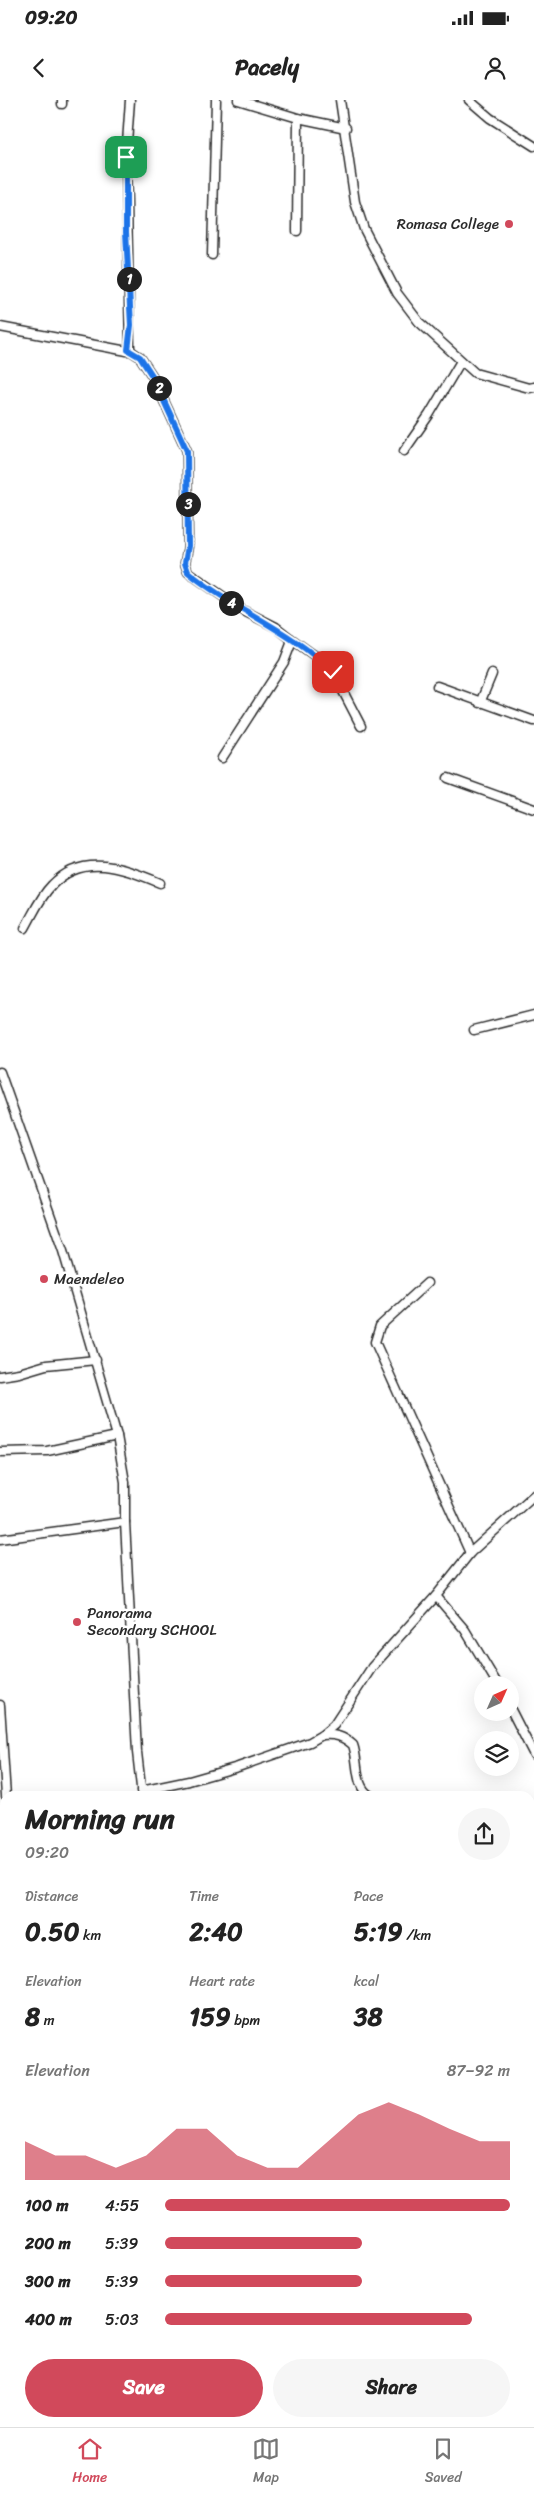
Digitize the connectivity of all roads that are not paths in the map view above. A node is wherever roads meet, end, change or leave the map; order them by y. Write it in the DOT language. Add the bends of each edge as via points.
graph roads {
  1 [pos="130,100"];
  2 [pos="216,100"];
  3 [pos="238,100"];
  4 [pos="340,100"];
  5 [pos="469,100"];
  6 [pos="298,118"];
  7 [pos="346,128"];
  8 [pos="534,146"];
  9 [pos="297,231"];
  10 [pos="212,255"];
  11 [pos="0,327"];
  12 [pos="128,350"];
  13 [pos="461,361"];
  14 [pos="534,387"];
  15 [pos="404,451"];
  16 [pos="290,638"];
  17 [pos="492,674"];
  18 [pos="437,686"];
  19 [pos="480,702"];
  20 [pos="534,721"];
  21 [pos="361,726"];
  22 [pos="222,758"];
  23 [pos="448,778"];
  24 [pos="534,810"];
  25 [pos="160,882"];
  26 [pos="25,928"];
  27 [pos="534,1015"];
  28 [pos="474,1030"];
  29 [pos="0,1072"];
  30 [pos="427,1283"];
  31 [pos="96,1360"];
  32 [pos="0,1376"];
  33 [pos="117,1436"];
  34 [pos="0,1452"];
  35 [pos="534,1495"];
  36 [pos="125,1522"];
  37 [pos="0,1539"];
  38 [pos="470,1553"];
  39 [pos="436,1596"];
  40 [pos="493,1676"];
  41 [pos="0,1705"];
  42 [pos="517,1721"];
  43 [pos="322,1735"];
  44 [pos="1,1738"];
  45 [pos="534,1755"];
  46 [pos="6,1791"];
  47 [pos="142,1791"];
  48 [pos="153,1791"];
  49 [pos="365,1791"];
  1 -- 12 [label="street" via="126,157 131,325"];
  2 -- 10 [label="street"];
  3 -- 6 [label="street"];
  4 -- 7 [label="street"];
  5 -- 8 [label="street" via="490,118"];
  6 -- 7 [label="street"];
  6 -- 9 [label="street"];
  7 -- 13 [label="street" via="355,202 364,229 397,293 418,322"];
  11 -- 12 [label="street"];
  12 -- 16 [label="street" via="140,357 153,377 187,451 188,546 185,563 188,572"];
  13 -- 14 [label="street" via="475,374"];
  13 -- 15 [label="street"];
  16 -- 21 [label="street" via="333,672"];
  16 -- 22 [label="street" via="284,662"];
  17 -- 19 [label="street"];
  18 -- 19 [label="street"];
  19 -- 20 [label="street"];
  23 -- 24 [label="street"];
  25 -- 26 [label="street" via="118,867 72,871 51,885"];
  27 -- 28 [label="street"];
  29 -- 31 [label="street" via="63,1251"];
  30 -- 38 [label="street" via="380,1326 375,1342"];
  31 -- 32 [label="street" via="46,1365"];
  31 -- 33 [label="street"];
  33 -- 34 [label="street" via="47,1451"];
  33 -- 36 [label="street" via="125,1482"];
  35 -- 38 [label="street"];
  36 -- 37 [label="street"];
  36 -- 47 [label="street"];
  38 -- 39 [label="street"];
  39 -- 40 [label="street" via="465,1630"];
  39 -- 43 [label="street" via="372,1667 334,1724"];
  41 -- 44 [label="street"];
  42 -- 45 [label="street"];
  43 -- 48 [label="street" via="238,1766"];
  43 -- 49 [label="street" via="342,1736 353,1745 361,1787"];
  44 -- 46 [label="street"];
}
